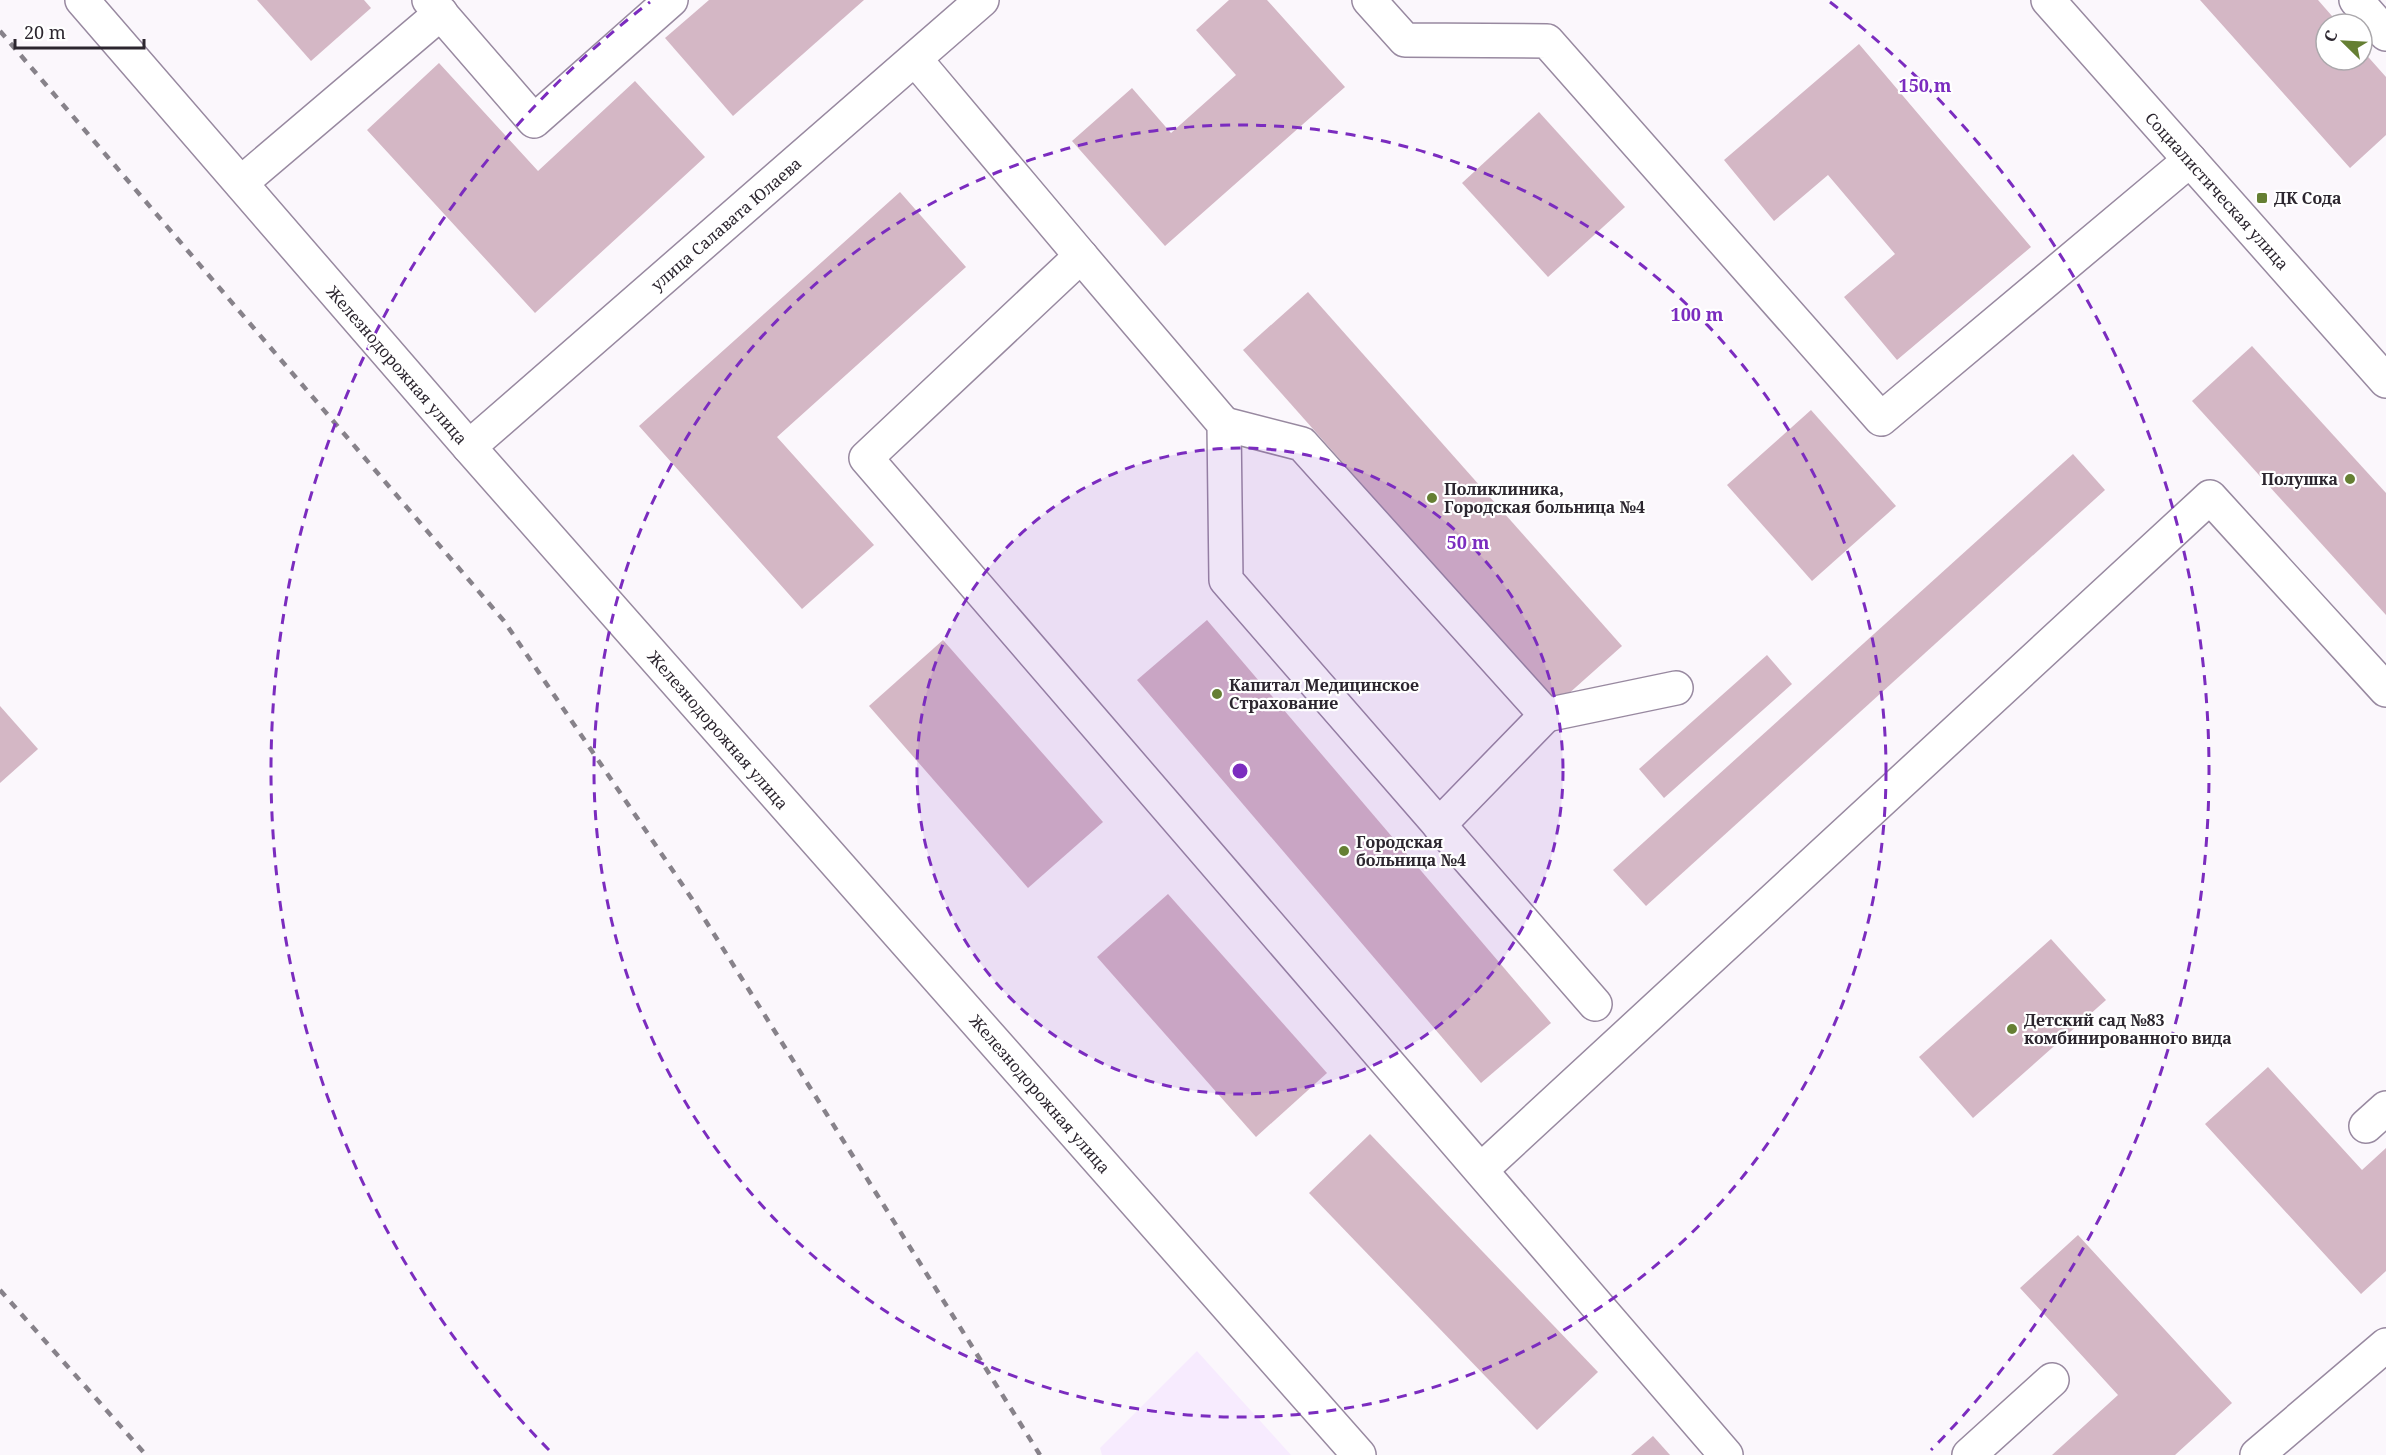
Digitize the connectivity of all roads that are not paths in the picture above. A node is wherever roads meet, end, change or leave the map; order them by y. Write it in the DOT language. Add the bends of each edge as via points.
graph roads {
  1 [pos="82,0"];
  2 [pos="671,0"];
  3 [pos="982,0"];
  4 [pos="1369,0"];
  5 [pos="2048,0"];
  6 [pos="2356,0"];
  7 [pos="435,7"];
  8 [pos="2386,34"];
  9 [pos="915,58"];
  10 [pos="2190,160"];
  11 [pos="241,183"];
  12 [pos="1081,256"];
  13 [pos="2386,381"];
  14 [pos="1224,424"];
  15 [pos="469,447"];
  16 [pos="1676,688"];
  17 [pos="2386,690"];
  18 [pos="1546,715"];
  19 [pos="1439,825"];
  20 [pos="1595,1004"];
  21 [pos="1481,1170"];
  22 [pos="2386,1345"];
  23 [pos="2052,1380"];
  24 [pos="1359,1455"];
  25 [pos="1726,1455"];
  26 [pos="1970,1455"];
  27 [pos="2257,1455"];
  1 -- 11 [label="main road, Железнодорожная улица"];
  2 -- 7 [label="main road" via="534,121"];
  3 -- 9 [label="main road, улица Салавата Юлаева"];
  4 -- 10 [label="main road" via="1405,40 1547,41 1881,419"];
  5 -- 10 [label="main road, Социалистическая улица"];
  6 -- 8 [label="main road"];
  7 -- 11 [label="main road"];
  9 -- 12 [label="main road"];
  9 -- 15 [label="main road, улица Салавата Юлаева"];
  10 -- 13 [label="main road, Социалистическая улица"];
  11 -- 15 [label="main road, Железнодорожная улица"];
  12 -- 14 [label="main road"];
  12 -- 21 [label="main road" via="867,458"];
  14 -- 18 [label="main road" via="1302,444"];
  14 -- 19 [label="main road" via="1226,580"];
  15 -- 24 [label="main road, Железнодорожная улица"];
  16 -- 18 [label="main road"];
  17 -- 21 [label="main road" via="2210,497"];
  18 -- 19 [label="main road"];
  19 -- 20 [label="main road"];
  21 -- 25 [label="main road"];
  22 -- 27 [label="main road"];
  23 -- 26 [label="main road"];
}
